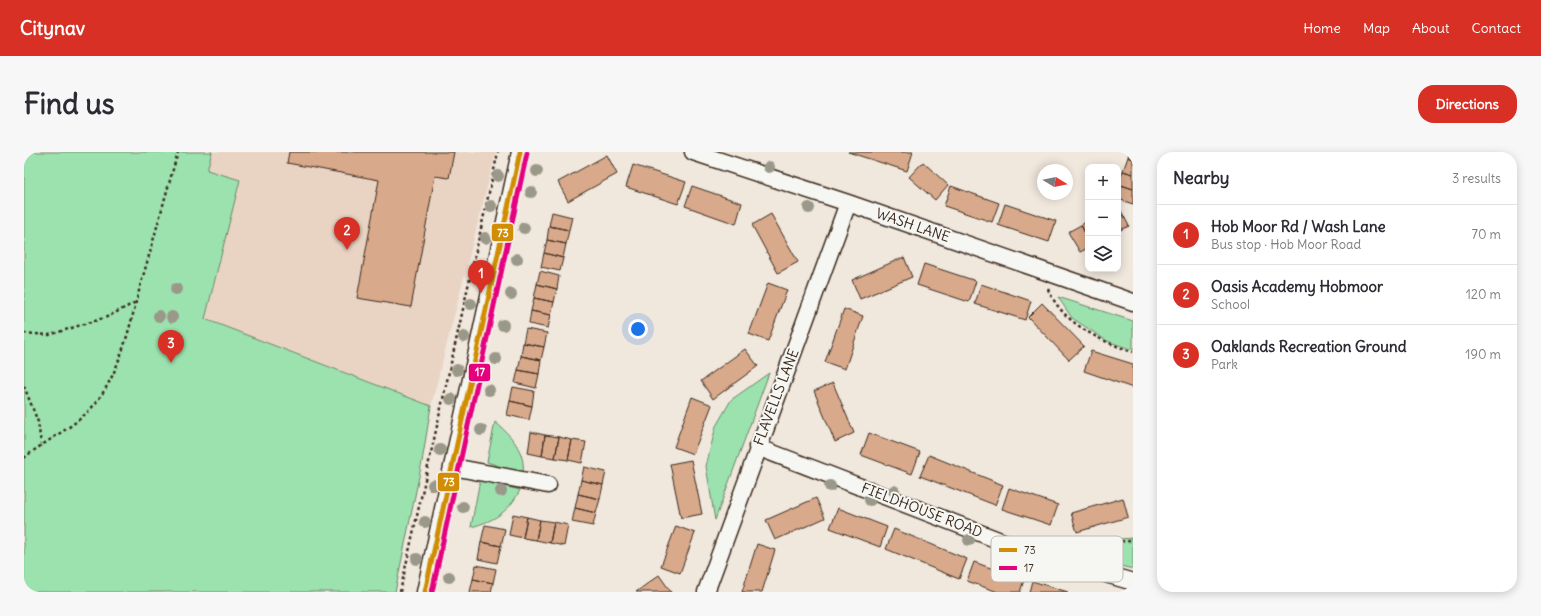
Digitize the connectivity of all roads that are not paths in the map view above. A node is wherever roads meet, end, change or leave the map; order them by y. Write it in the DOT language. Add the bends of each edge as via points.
graph roads {
  1 [pos="520,152"];
  2 [pos="693,152"];
  3 [pos="848,203"];
  4 [pos="1133,302"];
  5 [pos="757,447"];
  6 [pos="453,467"];
  7 [pos="548,485"];
  8 [pos="991,537"];
  9 [pos="1123,579"];
  10 [pos="1133,582"];
  11 [pos="1133,587"];
  12 [pos="425,592"];
  13 [pos="706,592"];
  14 [pos="1132,592"];
  1 -- 6 [label="street"];
  2 -- 3 [label="street, WASH LANE"];
  3 -- 4 [label="street, WASH LANE"];
  3 -- 5 [label="street, FLAVELLS LANE"];
  5 -- 8 [label="street, FIELDHOUSE ROAD"];
  5 -- 13 [label="street, FLAVELLS LANE"];
  6 -- 7 [label="street"];
  6 -- 12 [label="street"];
  9 -- 10 [label="street, FIELDHOUSE ROAD"];
  11 -- 14 [label="street"];
}
